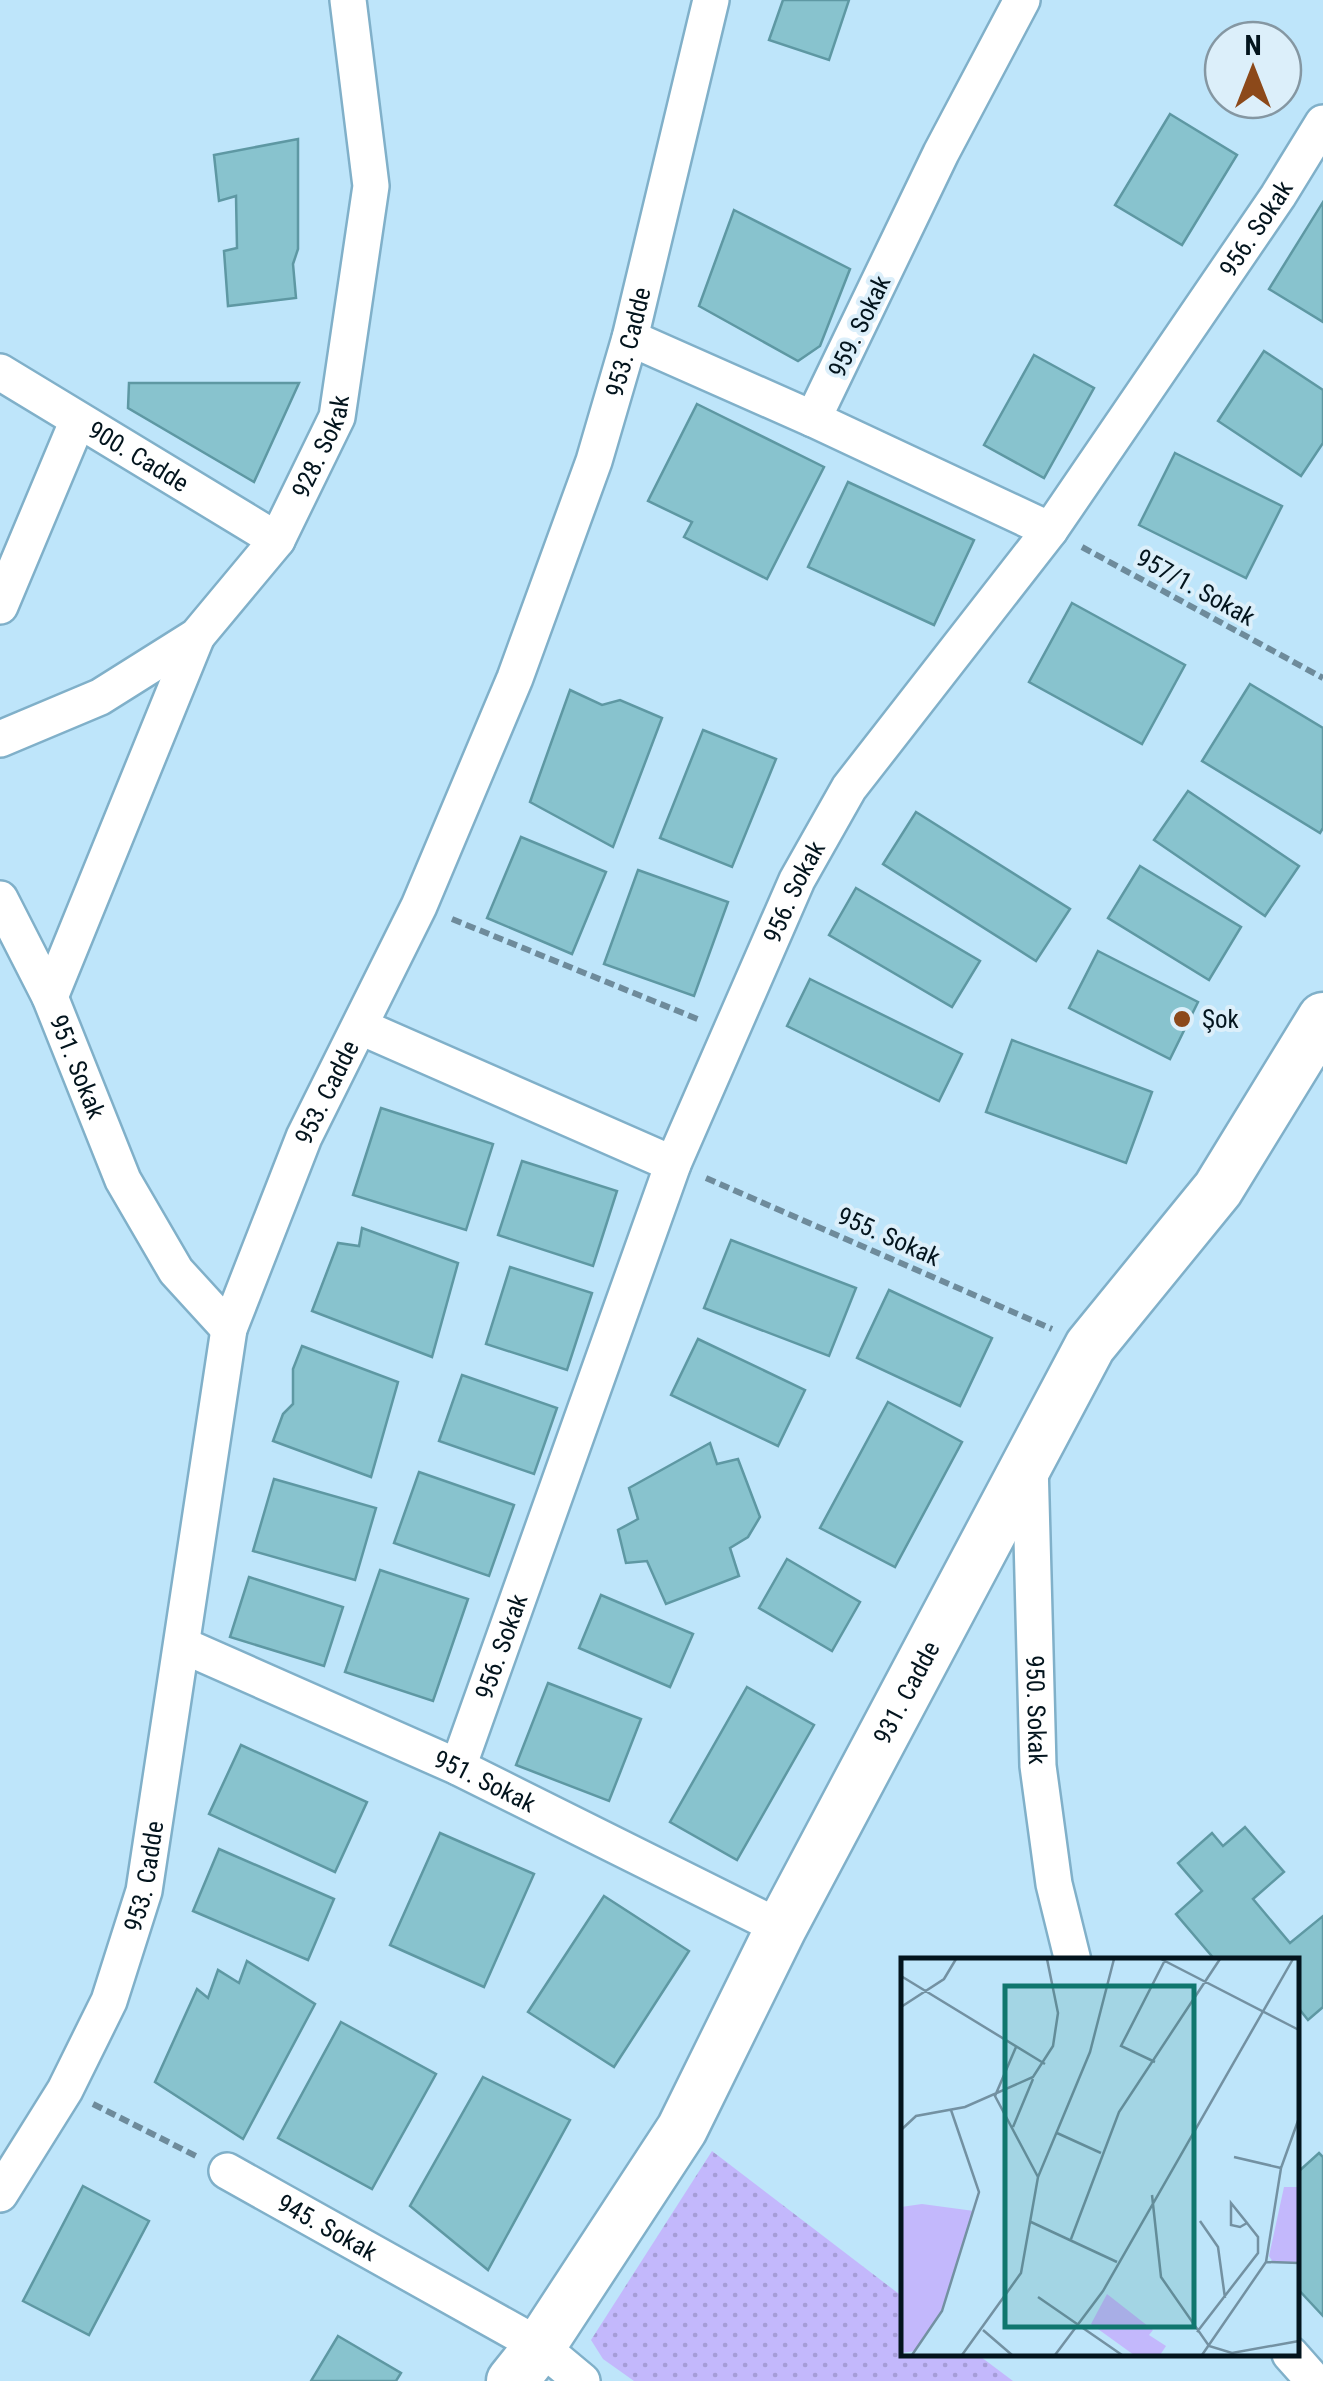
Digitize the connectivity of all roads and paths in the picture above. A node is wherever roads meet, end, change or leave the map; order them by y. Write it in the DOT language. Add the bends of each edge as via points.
graph roads {
  1 [pos="348,0"];
  2 [pos="712,0"];
  3 [pos="1022,0"];
  4 [pos="1323,122"];
  5 [pos="630,338"];
  6 [pos="0,372"];
  7 [pos="813,419"];
  8 [pos="78,420"];
  9 [pos="1050,530"];
  10 [pos="277,540"];
  11 [pos="0,606"];
  12 [pos="197,636"];
  13 [pos="1323,678"];
  14 [pos="0,739"];
  15 [pos="0,900"];
  16 [pos="418,906"];
  17 [pos="50,997"];
  18 [pos="1323,1018"];
  19 [pos="361,1027"];
  20 [pos="729,1032"];
  21 [pos="672,1164"];
  22 [pos="229,1329"];
  23 [pos="1090,1346"];
  24 [pos="1030,1456"];
  25 [pos="182,1644"];
  26 [pos="458,1767"];
  27 [pos="782,1928"];
  28 [pos="1073,1958"];
  29 [pos="65,2090"];
  30 [pos="227,2171"];
  31 [pos="0,2194"];
  32 [pos="1292,2356"];
  33 [pos="526,2364"];
  34 [pos="582,2381"];
  35 [pos="1314,2381"];
  1 -- 10 [label="street, 928. Sokak" via="371,186 337,417"];
  2 -- 5 [label="street, 953. Cadde"];
  3 -- 7 [label="street, 959. Sokak"];
  4 -- 9 [label="street, 956. Sokak"];
  5 -- 7 [label="street"];
  5 -- 16 [label="street, 953. Cadde" via="594,461 515,678"];
  6 -- 8 [label="street, 900. Cadde"];
  7 -- 9 [label="street"];
  8 -- 10 [label="street, 900. Cadde"];
  8 -- 11 [label="street"];
  9 -- 13 [label="path, 957/1. Sokak"];
  9 -- 20 [label="street, 956. Sokak" via="849,788 797,880"];
  10 -- 12 [label="street, 928. Sokak"];
  12 -- 14 [label="street, 928. Sokak" via="100,697"];
  12 -- 17 [label="street"];
  15 -- 17 [label="street, 951. Sokak"];
  16 -- 19 [label="street, 953. Cadde"];
  16 -- 20 [label="path"];
  17 -- 22 [label="street, 951. Sokak" via="123,1180 176,1271"];
  18 -- 23 [label="main road, 931. Cadde" via="1218,1189"];
  19 -- 21 [label="street"];
  19 -- 22 [label="street, 953. Cadde" via="304,1137"];
  20 -- 21 [label="street, 956. Sokak"];
  21 -- 23 [label="path, 955. Sokak"];
  21 -- 26 [label="street, 956. Sokak"];
  22 -- 25 [label="street, 953. Cadde"];
  23 -- 24 [label="main road, 931. Cadde"];
  24 -- 27 [label="main road, 931. Cadde"];
  24 -- 28 [label="street, 950. Sokak" via="1038,1766 1054,1884"];
  25 -- 26 [label="street, 951. Sokak"];
  25 -- 29 [label="street, 953. Cadde" via="144,1891 109,2001"];
  26 -- 27 [label="street, 951. Sokak"];
  27 -- 33 [label="main road, 931. Cadde" via="682,2129"];
  29 -- 30 [label="path"];
  29 -- 31 [label="street, 953. Cadde"];
  30 -- 33 [label="street, 945. Sokak"];
  32 -- 35 [label="street"];
  33 -- 34 [label="street, 945. Sokak"];
}
